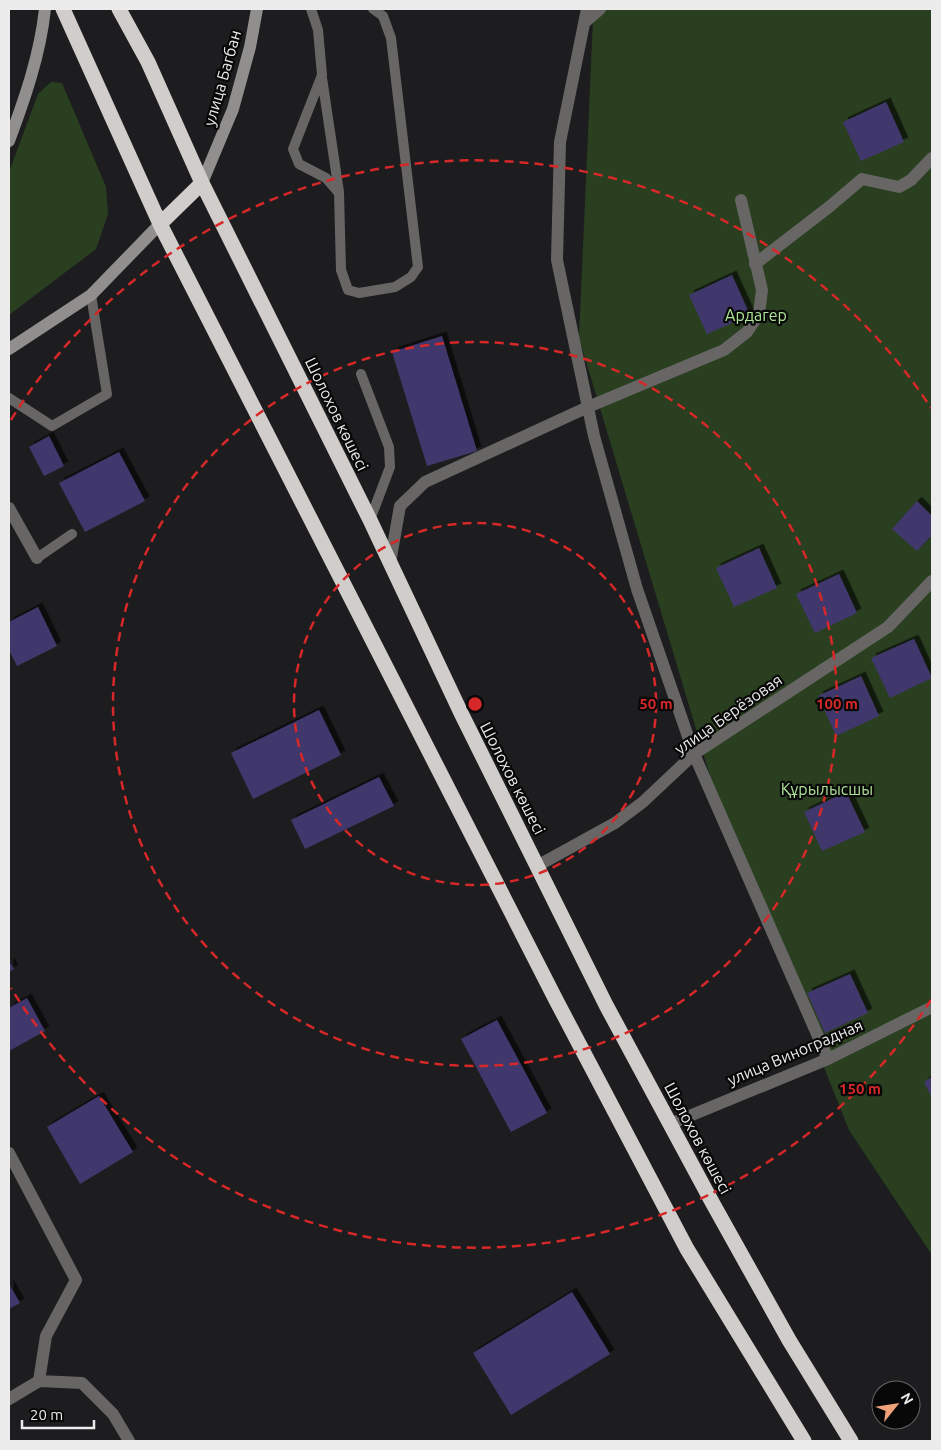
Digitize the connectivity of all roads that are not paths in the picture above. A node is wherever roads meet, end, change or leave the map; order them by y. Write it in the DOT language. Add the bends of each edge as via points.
graph roads {
  1 [pos="45,9"];
  2 [pos="63,9"];
  3 [pos="119,9"];
  4 [pos="257,9"];
  5 [pos="311,9"];
  6 [pos="373,9"];
  7 [pos="587,9"];
  8 [pos="600,9"];
  9 [pos="584,24"];
  10 [pos="322,75"];
  11 [pos="9,141"];
  12 [pos="932,158"];
  13 [pos="202,183"];
  14 [pos="339,193"];
  15 [pos="741,200"];
  16 [pos="160,224"];
  17 [pos="755,264"];
  18 [pos="91,295"];
  19 [pos="9,349"];
  20 [pos="361,374"];
  21 [pos="9,398"];
  22 [pos="588,407"];
  23 [pos="9,508"];
  24 [pos="370,520"];
  25 [pos="72,534"];
  26 [pos="37,558"];
  27 [pos="390,563"];
  28 [pos="932,581"];
  29 [pos="694,754"];
  30 [pos="537,866"];
  31 [pos="932,1007"];
  32 [pos="828,1059"];
  33 [pos="670,1124"];
  34 [pos="9,1153"];
  35 [pos="39,1381"];
  36 [pos="9,1398"];
  37 [pos="129,1441"];
  38 [pos="804,1441"];
  39 [pos="851,1441"];
  1 -- 11 [label="street" via="27,92"];
  2 -- 16 [label="highway"];
  3 -- 13 [label="highway, Шолохов көшесі" via="148,62"];
  4 -- 13 [label="street, улица Багбан" via="233,109"];
  5 -- 10 [label="lane" via="318,30"];
  6 -- 14 [label="lane" via="383,16 391,38 418,266 411,277 395,287 359,293 348,290 342,270"];
  7 -- 9 [label="street"];
  8 -- 9 [label="street"];
  9 -- 22 [label="street" via="560,142 556,260"];
  10 -- 14 [label="lane"];
  10 -- 14 [label="lane" via="293,149 299,164 326,178"];
  12 -- 17 [label="street" via="911,180 899,187 862,179"];
  13 -- 16 [label="highway"];
  13 -- 24 [label="highway, Шолохов көшесі"];
  15 -- 17 [label="street"];
  16 -- 18 [label="street"];
  16 -- 38 [label="highway" via="646,1172 687,1249"];
  17 -- 22 [label="street" via="762,290 759,314 747,332 724,350"];
  18 -- 19 [label="street"];
  18 -- 21 [label="lane" via="107,394 52,426"];
  20 -- 24 [label="lane" via="389,447 390,467"];
  22 -- 27 [label="street" via="425,482 400,506"];
  22 -- 29 [label="street" via="637,589"];
  23 -- 26 [label="street"];
  24 -- 27 [label="highway, Шолохов көшесі"];
  25 -- 26 [label="lane"];
  27 -- 30 [label="highway, Шолохов көшесі"];
  28 -- 29 [label="street, улица Берёзовая" via="888,627"];
  29 -- 30 [label="street, улица Берёзовая" via="643,802 615,823"];
  29 -- 32 [label="street"];
  30 -- 33 [label="highway, Шолохов көшесі"];
  31 -- 32 [label="street, улица Виноградная"];
  32 -- 33 [label="street, улица Виноградная"];
  33 -- 39 [label="highway, Шолохов көшесі" via="784,1331"];
  34 -- 35 [label="street" via="76,1280 46,1336"];
  35 -- 36 [label="street"];
  35 -- 37 [label="street" via="82,1383 114,1414"];
}
